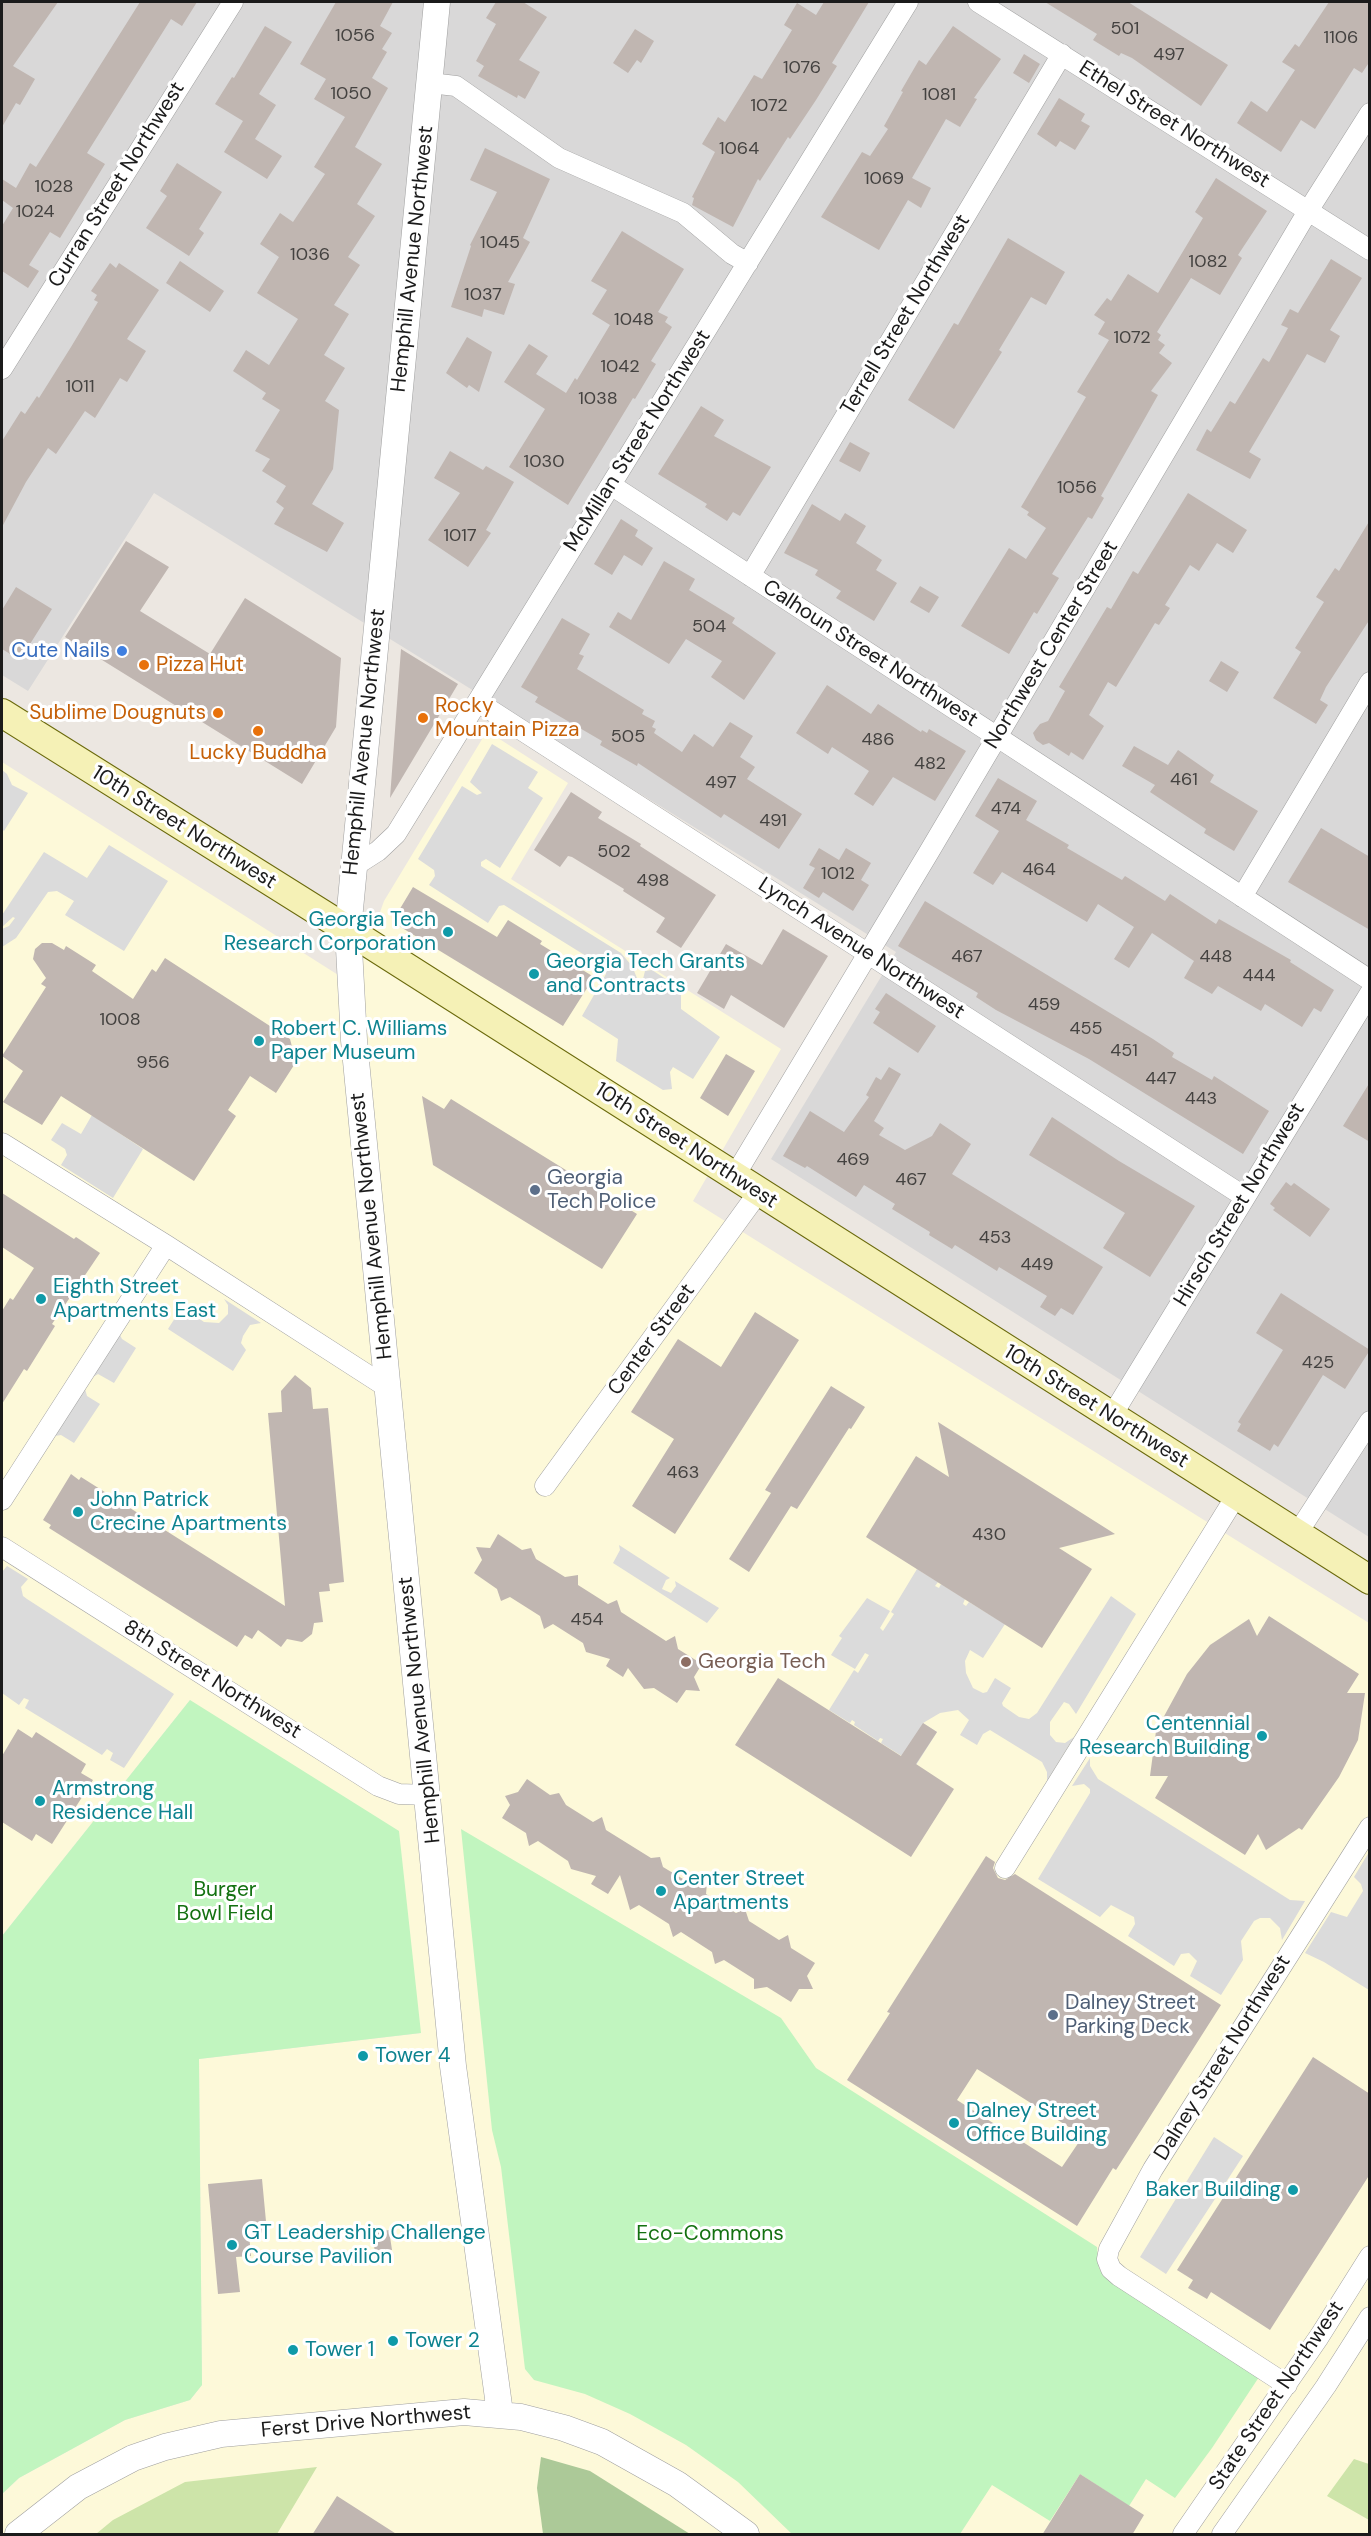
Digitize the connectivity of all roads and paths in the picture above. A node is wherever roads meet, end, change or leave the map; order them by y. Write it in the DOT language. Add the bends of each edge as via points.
graph roads {
  1 [pos="233,2"];
  2 [pos="437,2"];
  3 [pos="908,2"];
  4 [pos="978,2"];
  5 [pos="1062,54"];
  6 [pos="430,83"];
  7 [pos="1370,113"];
  8 [pos="1308,211"];
  9 [pos="1370,250"];
  10 [pos="748,263"];
  11 [pos="2,369"];
  12 [pos="611,485"];
  13 [pos="750,576"];
  14 [pos="1370,682"];
  15 [pos="477,702"];
  16 [pos="2,713"];
  17 [pos="997,737"];
  18 [pos="353,867"];
  19 [pos="1242,897"];
  20 [pos="348,930"];
  21 [pos="869,954"];
  22 [pos="1370,980"];
  23 [pos="1370,993"];
  24 [pos="2,1143"];
  25 [pos="734,1177"];
  26 [pos="758,1193"];
  27 [pos="1245,1197"];
  28 [pos="166,1245"];
  29 [pos="388,1388"];
  30 [pos="1111,1417"];
  31 [pos="1370,1421"];
  32 [pos="545,1486"];
  33 [pos="1236,1496"];
  34 [pos="2,1500"];
  35 [pos="1296,1534"];
  36 [pos="2,1547"];
  37 [pos="1370,1580"];
  38 [pos="428,1795"];
  39 [pos="1370,1827"];
  40 [pos="1005,1868"];
  41 [pos="1370,2256"];
  42 [pos="1370,2317"];
  43 [pos="1287,2385"];
  44 [pos="500,2414"];
  45 [pos="18,2535"];
  46 [pos="746,2535"];
  47 [pos="1183,2535"];
  48 [pos="1222,2535"];
  1 -- 11 [label="street, Curran Street Northwest"];
  2 -- 6 [label="street, Hemphill Avenue Northwest"];
  3 -- 10 [label="street, McMillan Street Northwest"];
  4 -- 5 [label="street, Ethel Street Northwest"];
  5 -- 8 [label="street, Ethel Street Northwest"];
  5 -- 13 [label="street, Terrell Street Northwest"];
  6 -- 10 [label="street" via="456,86 560,158 683,213"];
  6 -- 18 [label="street, Hemphill Avenue Northwest"];
  7 -- 8 [label="street, Northwest Center Street"];
  8 -- 9 [label="street, Ethel Street Northwest"];
  8 -- 17 [label="street, Northwest Center Street"];
  10 -- 12 [label="street, McMillan Street Northwest"];
  12 -- 13 [label="street, Calhoun Street Northwest"];
  12 -- 15 [label="street, McMillan Street Northwest"];
  13 -- 17 [label="street, Calhoun Street Northwest"];
  14 -- 19 [label="street"];
  15 -- 18 [label="street, McMillan Street Northwest" via="396,834"];
  15 -- 21 [label="street, Lynch Avenue Northwest"];
  16 -- 20 [label="main road, 10th Street Northwest"];
  17 -- 19 [label="street, Calhoun Street Northwest"];
  17 -- 21 [label="street, Northwest Center Street"];
  18 -- 20 [label="street, Hemphill Avenue Northwest"];
  19 -- 22 [label="street, Calhoun Street Northwest"];
  20 -- 25 [label="main road, 10th Street Northwest"];
  20 -- 29 [label="street, Hemphill Avenue Northwest" via="354,1040"];
  21 -- 25 [label="street, Northwest Center Street"];
  21 -- 27 [label="street, Lynch Avenue Northwest"];
  23 -- 27 [label="street, Hirsch Street Northwest"];
  24 -- 28 [label="street"];
  25 -- 26 [label="main road, 10th Street Northwest"];
  26 -- 30 [label="main road, 10th Street Northwest"];
  26 -- 32 [label="street, Center Street"];
  27 -- 30 [label="street, Hirsch Street Northwest"];
  28 -- 29 [label="street"];
  28 -- 34 [label="street"];
  29 -- 38 [label="street, Hemphill Avenue Northwest"];
  30 -- 33 [label="main road, 10th Street Northwest"];
  31 -- 35 [label="street"];
  33 -- 35 [label="main road, 10th Street Northwest"];
  33 -- 40 [label="street"];
  35 -- 37 [label="main road, 10th Street Northwest"];
  36 -- 38 [label="street, 8th Street Northwest" via="378,1786 399,1794"];
  38 -- 44 [label="street, Hemphill Avenue Northwest" via="453,2066"];
  39 -- 43 [label="street, Dalney Street Northwest" via="1153,2169 1107,2259 1119,2276"];
  41 -- 43 [label="street, State Street Northwest"];
  42 -- 48 [label="street, State Street Northwest"];
  43 -- 47 [label="street, State Street Northwest"];
  44 -- 45 [label="street, Ferst Drive Northwest" via="399,2416 221,2434 165,2447 133,2458 78,2487"];
  44 -- 46 [label="street, Ferst Drive Northwest" via="521,2416 602,2442 677,2484"];
}
